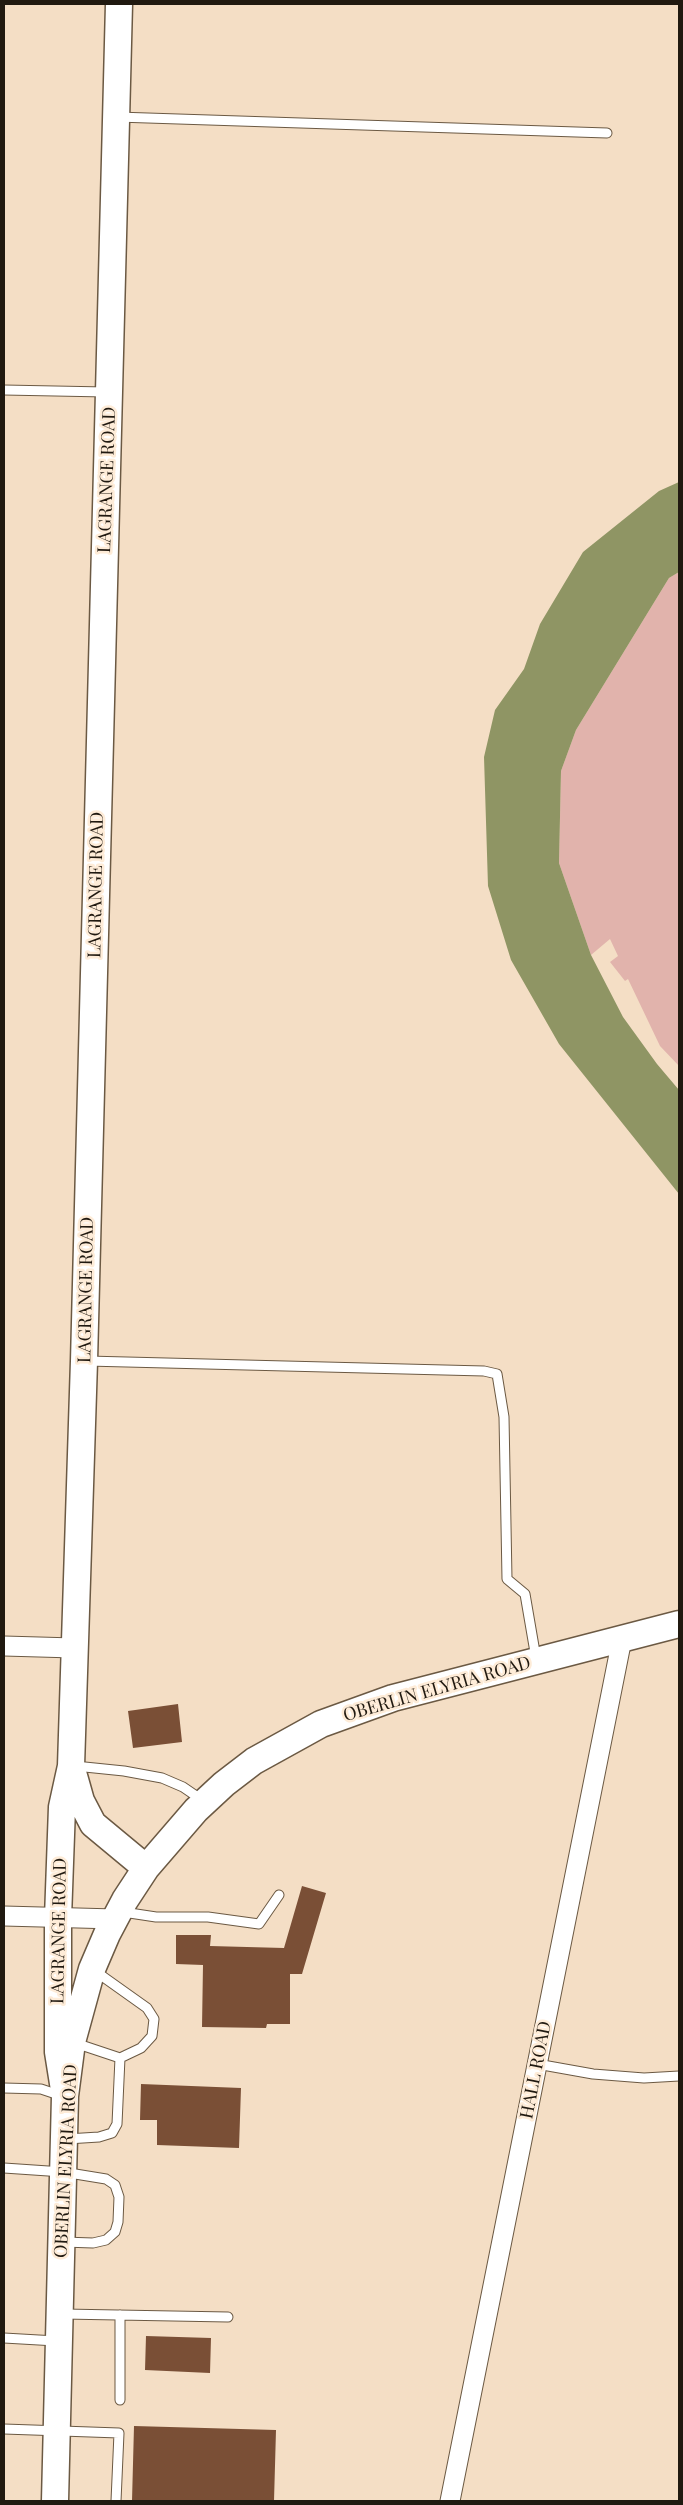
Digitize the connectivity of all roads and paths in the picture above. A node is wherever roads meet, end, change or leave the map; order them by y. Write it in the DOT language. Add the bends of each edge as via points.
graph roads {
  1 [pos="119,4"];
  2 [pos="117,117"];
  3 [pos="606,133"];
  4 [pos="4,390"];
  5 [pos="109,392"];
  6 [pos="84,1361"];
  7 [pos="679,1624"];
  8 [pos="622,1639"];
  9 [pos="4,1646"];
  10 [pos="74,1648"];
  11 [pos="536,1661"];
  12 [pos="71,1766"];
  13 [pos="204,1802"];
  14 [pos="146,1868"];
  15 [pos="278,1895"];
  16 [pos="117,1915"];
  17 [pos="4,1916"];
  18 [pos="58,1918"];
  19 [pos="92,1969"];
  20 [pos="72,2042"];
  21 [pos="120,2058"];
  22 [pos="537,2064"];
  23 [pos="679,2076"];
  24 [pos="4,2088"];
  25 [pos="65,2096"];
  26 [pos="64,2139"];
  27 [pos="4,2168"];
  28 [pos="63,2172"];
  29 [pos="62,2242"];
  30 [pos="60,2314"];
  31 [pos="120,2315"];
  32 [pos="228,2317"];
  33 [pos="4,2338"];
  34 [pos="59,2341"];
  35 [pos="120,2400"];
  36 [pos="4,2429"];
  37 [pos="57,2430"];
  38 [pos="55,2501"];
  39 [pos="116,2501"];
  40 [pos="450,2501"];
  1 -- 2 [label="main road, LAGRANGE ROAD"];
  2 -- 3 [label="lane"];
  2 -- 5 [label="main road, LAGRANGE ROAD"];
  4 -- 5 [label="lane"];
  5 -- 6 [label="main road, LAGRANGE ROAD"];
  6 -- 10 [label="main road, LAGRANGE ROAD"];
  6 -- 11 [label="lane" via="484,1371 497,1374 504,1417 507,1579 525,1594"];
  7 -- 8 [label="main road, OBERLIN ELYRIA ROAD"];
  8 -- 11 [label="main road, OBERLIN ELYRIA ROAD"];
  8 -- 22 [label="street, HALL ROAD"];
  9 -- 10 [label="street"];
  10 -- 12 [label="main road, LAGRANGE ROAD"];
  11 -- 13 [label="main road, OBERLIN ELYRIA ROAD" via="393,1698 321,1724 254,1761"];
  12 -- 13 [label="lane" via="124,1770 162,1778 183,1787"];
  12 -- 14 [label="main road, LAGRANGE ROAD" via="81,1801 93,1824"];
  12 -- 18 [label="main road, LAGRANGE ROAD" via="62,1807"];
  13 -- 14 [label="main road, OBERLIN ELYRIA ROAD"];
  14 -- 16 [label="main road, OBERLIN ELYRIA ROAD"];
  15 -- 16 [label="lane" via="259,1924 208,1917"];
  16 -- 18 [label="street"];
  16 -- 19 [label="main road, OBERLIN ELYRIA ROAD"];
  17 -- 18 [label="street"];
  18 -- 25 [label="main road, LAGRANGE ROAD" via="58,2052"];
  19 -- 20 [label="main road, OBERLIN ELYRIA ROAD"];
  19 -- 21 [label="lane" via="147,2008 154,2019 152,2036 141,2048"];
  20 -- 21 [label="lane"];
  20 -- 25 [label="main road, OBERLIN ELYRIA ROAD"];
  21 -- 26 [label="lane" via="117,2124 112,2133"];
  22 -- 23 [label="lane" via="593,2074"];
  22 -- 40 [label="street, HALL ROAD"];
  24 -- 25 [label="lane" via="41,2089"];
  25 -- 26 [label="main road, OBERLIN ELYRIA ROAD"];
  26 -- 28 [label="main road, OBERLIN ELYRIA ROAD"];
  27 -- 28 [label="lane"];
  28 -- 29 [label="main road, OBERLIN ELYRIA ROAD"];
  28 -- 29 [label="lane" via="106,2179 115,2185 119,2197 115,2232 106,2240"];
  29 -- 30 [label="main road, OBERLIN ELYRIA ROAD"];
  30 -- 31 [label="lane"];
  30 -- 34 [label="main road, OBERLIN ELYRIA ROAD"];
  31 -- 32 [label="lane"];
  31 -- 35 [label="lane"];
  33 -- 34 [label="lane"];
  34 -- 37 [label="main road, OBERLIN ELYRIA ROAD"];
  36 -- 37 [label="lane"];
  37 -- 38 [label="main road, OBERLIN ELYRIA ROAD"];
  37 -- 39 [label="lane" via="119,2433"];
}
